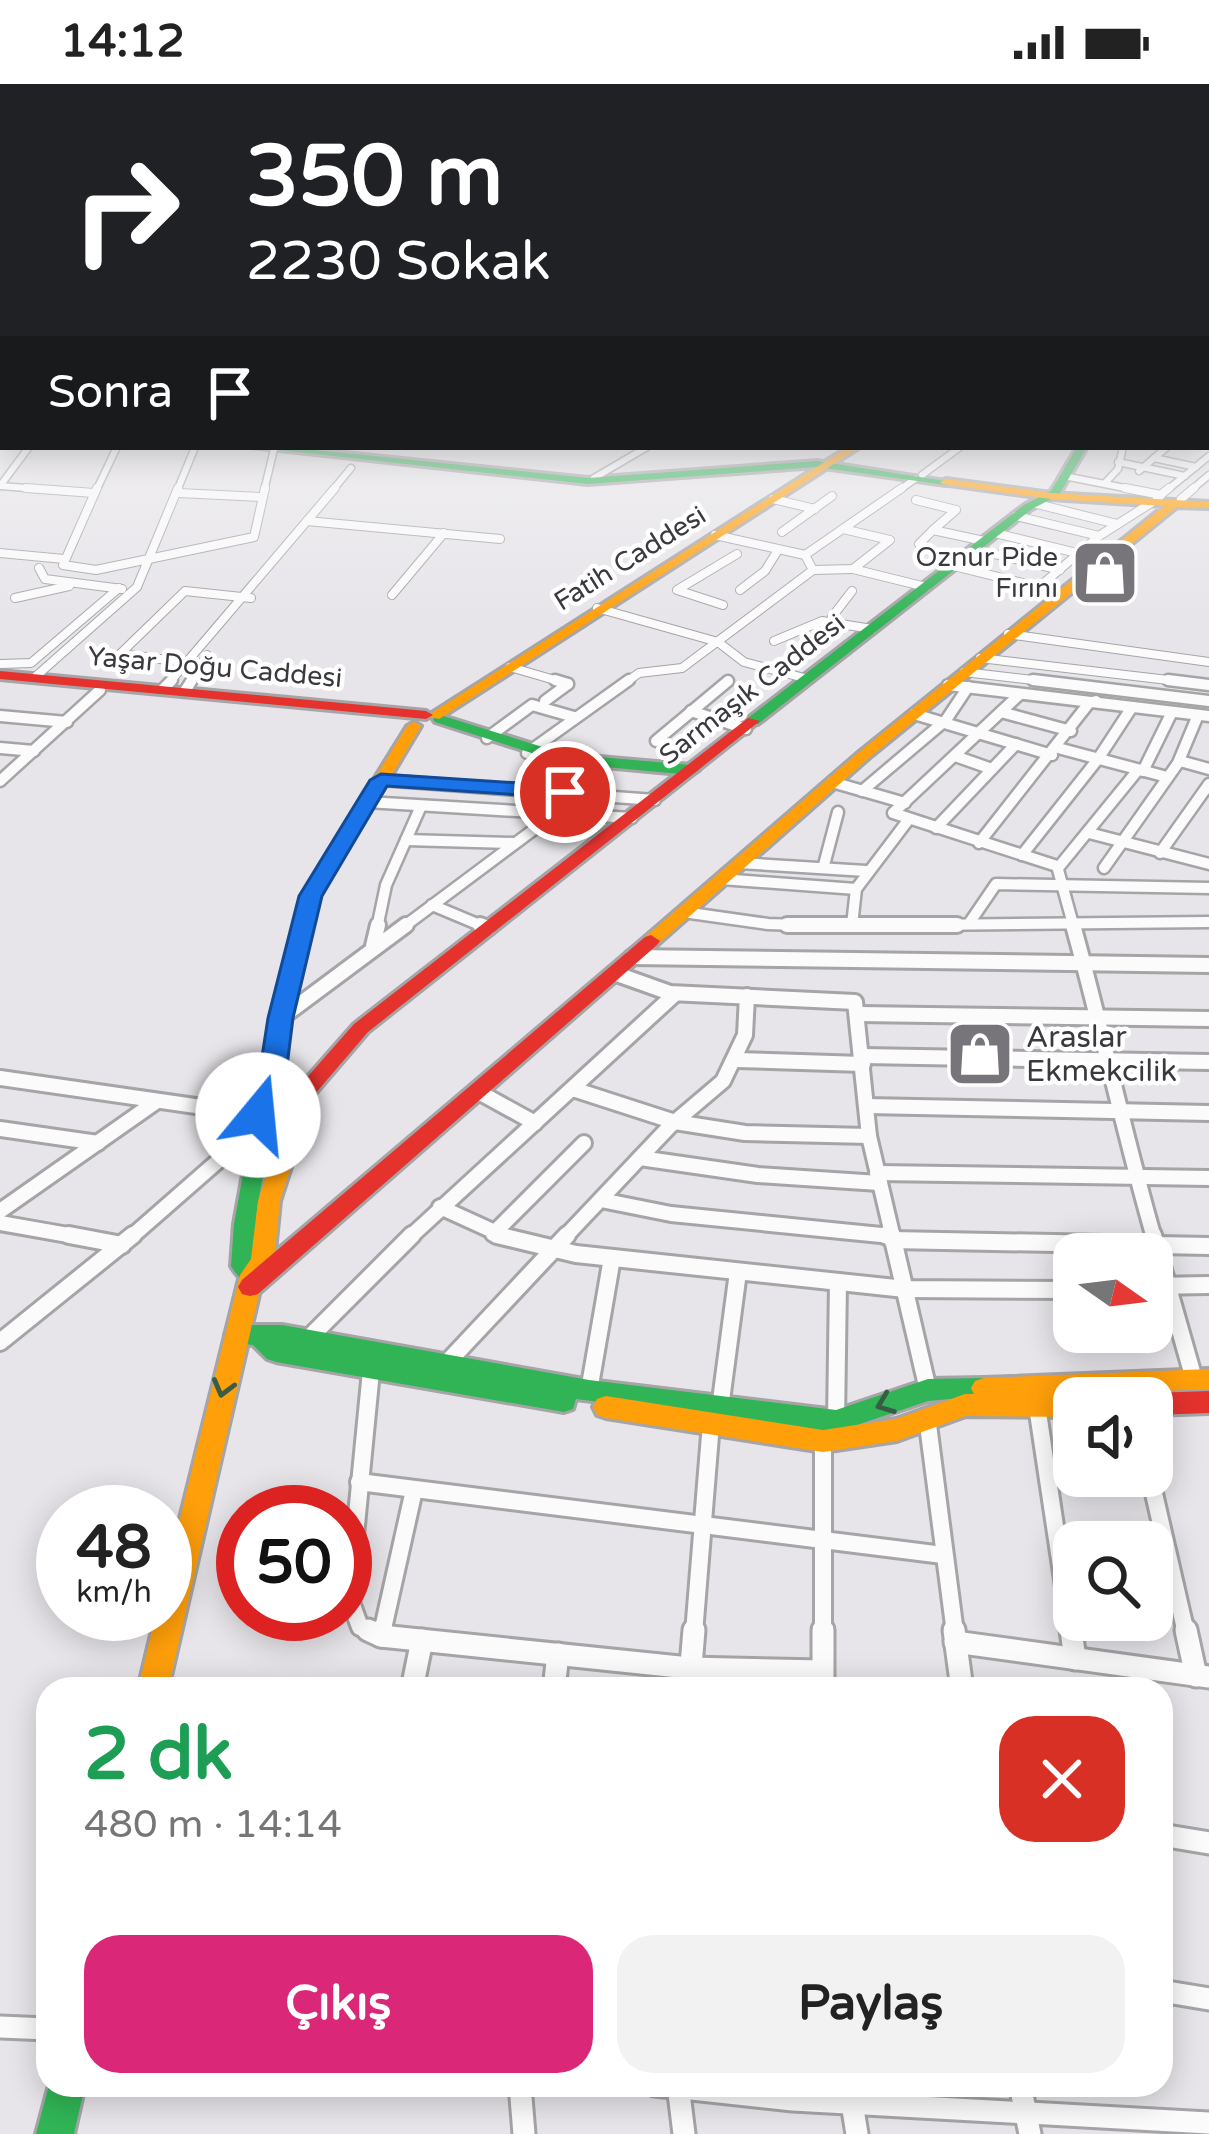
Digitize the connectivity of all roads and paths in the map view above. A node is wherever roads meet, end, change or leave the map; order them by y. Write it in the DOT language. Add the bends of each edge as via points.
graph roads {
  1 [pos="26,450"];
  2 [pos="116,450"];
  3 [pos="194,450"];
  4 [pos="273,450"];
  5 [pos="292,450"];
  6 [pos="294,450"];
  7 [pos="642,450"];
  8 [pos="850,450"];
  9 [pos="957,450"];
  10 [pos="1079,450"];
  11 [pos="1122,450"];
  12 [pos="1163,450"];
  13 [pos="1209,456"];
  14 [pos="1154,458"];
  15 [pos="830,463"];
  16 [pos="1118,463"];
  17 [pos="1196,466"];
  18 [pos="1143,467"];
  19 [pos="351,468"];
  20 [pos="1209,475"];
  21 [pos="594,478"];
  22 [pos="918,485"];
  23 [pos="0,486"];
  24 [pos="1122,486"];
  25 [pos="1098,488"];
  26 [pos="1043,492"];
  27 [pos="94,493"];
  28 [pos="179,494"];
  29 [pos="832,496"];
  30 [pos="1168,496"];
  31 [pos="261,497"];
  32 [pos="773,499"];
  33 [pos="1209,502"];
  34 [pos="815,509"];
  35 [pos="311,521"];
  36 [pos="1118,524"];
  37 [pos="843,529"];
  38 [pos="933,530"];
  39 [pos="444,532"];
  40 [pos="720,532"];
  41 [pos="782,532"];
  42 [pos="1099,536"];
  43 [pos="500,539"];
  44 [pos="984,541"];
  45 [pos="919,544"];
  46 [pos="778,550"];
  47 [pos="0,553"];
  48 [pos="809,553"];
  49 [pos="736,554"];
  50 [pos="1081,554"];
  51 [pos="64,559"];
  52 [pos="152,559"];
  53 [pos="954,566"];
  54 [pos="39,568"];
  55 [pos="853,568"];
  56 [pos="659,570"];
  57 [pos="813,570"];
  58 [pos="1060,570"];
  59 [pos="692,578"];
  60 [pos="930,584"];
  61 [pos="53,585"];
  62 [pos="119,588"];
  63 [pos="133,590"];
  64 [pos="740,590"];
  65 [pos="852,591"];
  66 [pos="392,595"];
  67 [pos="249,597"];
  68 [pos="15,598"];
  69 [pos="722,605"];
  70 [pos="597,608"];
  71 [pos="832,617"];
  72 [pos="872,629"];
  73 [pos="1007,634"];
  74 [pos="775,641"];
  75 [pos="718,642"];
  76 [pos="1209,662"];
  77 [pos="195,663"];
  78 [pos="0,664"];
  79 [pos="511,667"];
  80 [pos="1101,674"];
  81 [pos="965,675"];
  82 [pos="0,678"];
  83 [pos="34,678"];
  84 [pos="808,679"];
  85 [pos="728,681"];
  86 [pos="1209,686"];
  87 [pos="1100,688"];
  88 [pos="100,690"];
  89 [pos="174,690"];
  90 [pos="1020,694"];
  91 [pos="545,701"];
  92 [pos="1209,701"];
  93 [pos="1089,703"];
  94 [pos="1132,707"];
  95 [pos="691,711"];
  96 [pos="1001,712"];
  97 [pos="1172,712"];
  98 [pos="914,714"];
  99 [pos="1204,715"];
  100 [pos="0,716"];
  101 [pos="574,717"];
  102 [pos="67,722"];
  103 [pos="943,722"];
  104 [pos="426,723"];
  105 [pos="746,729"];
  106 [pos="1071,731"];
  107 [pos="979,733"];
  108 [pos="487,738"];
  109 [pos="656,741"];
  110 [pos="1016,744"];
  111 [pos="0,748"];
  112 [pos="34,751"];
  113 [pos="1055,752"];
  114 [pos="527,753"];
  115 [pos="955,755"];
  116 [pos="1098,759"];
  117 [pos="1180,760"];
  118 [pos="992,769"];
  119 [pos="1209,769"];
  120 [pos="1140,770"];
  121 [pos="685,776"];
  122 [pos="1167,777"];
  123 [pos="381,780"];
  124 [pos="0,781"];
  125 [pos="404,781"];
  126 [pos="832,782"];
  127 [pos="1209,784"];
  128 [pos="862,791"];
  129 [pos="655,800"];
  130 [pos="367,802"];
  131 [pos="905,803"];
  132 [pos="394,804"];
  133 [pos="421,806"];
  134 [pos="838,812"];
  135 [pos="556,814"];
  136 [pos="632,818"];
  137 [pos="908,819"];
  138 [pos="936,828"];
  139 [pos="1089,833"];
  140 [pos="406,840"];
  141 [pos="1121,842"];
  142 [pos="514,843"];
  143 [pos="979,843"];
  144 [pos="1160,853"];
  145 [pos="1022,855"];
  146 [pos="1208,862"];
  147 [pos="739,863"];
  148 [pos="824,865"];
  149 [pos="1058,868"];
  150 [pos="1104,868"];
  151 [pos="866,871"];
  152 [pos="721,879"];
  153 [pos="1062,886"];
  154 [pos="1209,888"];
  155 [pos="856,890"];
  156 [pos="432,905"];
  157 [pos="683,912"];
  158 [pos="970,922"];
  159 [pos="1070,922"];
  160 [pos="1209,922"];
  161 [pos="852,925"];
  162 [pos="488,928"];
  163 [pos="373,946"];
  164 [pos="632,957"];
  165 [pos="1081,964"];
  166 [pos="1209,965"];
  167 [pos="614,973"];
  168 [pos="675,994"];
  169 [pos="746,996"];
  170 [pos="858,1014"];
  171 [pos="280,1018"];
  172 [pos="1099,1018"];
  173 [pos="1209,1019"];
  174 [pos="737,1060"];
  175 [pos="863,1060"];
  176 [pos="1106,1061"];
  177 [pos="1209,1062"];
  178 [pos="0,1078"];
  179 [pos="573,1089"];
  180 [pos="477,1091"];
  181 [pos="157,1101"];
  182 [pos="295,1105"];
  183 [pos="866,1106"];
  184 [pos="1117,1111"];
  185 [pos="1209,1113"];
  186 [pos="261,1119"];
  187 [pos="675,1121"];
  188 [pos="535,1123"];
  189 [pos="0,1129"];
  190 [pos="292,1130"];
  191 [pos="868,1136"];
  192 [pos="98,1143"];
  193 [pos="584,1143"];
  194 [pos="640,1158"];
  195 [pos="878,1178"];
  196 [pos="1139,1178"];
  197 [pos="1209,1178"];
  198 [pos="601,1200"];
  199 [pos="440,1208"];
  200 [pos="0,1211"];
  201 [pos="0,1223"];
  202 [pos="1154,1233"];
  203 [pos="494,1234"];
  204 [pos="891,1238"];
  205 [pos="1053,1243"];
  206 [pos="122,1245"];
  207 [pos="1173,1246"];
  208 [pos="1209,1246"];
  209 [pos="556,1250"];
  210 [pos="612,1258"];
  211 [pos="738,1272"];
  212 [pos="251,1281"];
  213 [pos="838,1282"];
  214 [pos="1173,1285"];
  215 [pos="1209,1285"];
  216 [pos="905,1289"];
  217 [pos="1053,1290"];
  218 [pos="1173,1294"];
  219 [pos="237,1335"];
  220 [pos="262,1338"];
  221 [pos="307,1340"];
  222 [pos="0,1342"];
  223 [pos="444,1366"];
  224 [pos="371,1372"];
  225 [pos="1201,1379"];
  226 [pos="589,1390"];
  227 [pos="928,1390"];
  228 [pos="1209,1402"];
  229 [pos="1173,1403"];
  230 [pos="1037,1406"];
  231 [pos="1053,1406"];
  232 [pos="715,1416"];
  233 [pos="927,1417"];
  234 [pos="830,1431"];
  235 [pos="359,1482"];
  236 [pos="414,1490"];
  237 [pos="1155,1497"];
  238 [pos="703,1528"];
  239 [pos="820,1541"];
  240 [pos="943,1555"];
  241 [pos="381,1636"];
  242 [pos="422,1640"];
  243 [pos="955,1642"];
  244 [pos="558,1654"];
  245 [pos="1076,1659"];
  246 [pos="1202,1676"];
  247 [pos="156,1677"];
  248 [pos="414,1677"];
  249 [pos="555,1677"];
  250 [pos="684,1677"];
  251 [pos="689,1677"];
  252 [pos="822,1677"];
  253 [pos="960,1677"];
  254 [pos="1173,1837"];
  255 [pos="1209,1843"];
  256 [pos="1173,1993"];
  257 [pos="1209,1999"];
  258 [pos="0,2027"];
  259 [pos="36,2028"];
  260 [pos="64,2097"];
  261 [pos="521,2097"];
  262 [pos="673,2097"];
  263 [pos="850,2097"];
  264 [pos="1022,2097"];
  265 [pos="1028,2097"];
  266 [pos="1205,2127"];
  267 [pos="56,2134"];
  268 [pos="524,2134"];
  269 [pos="684,2134"];
  270 [pos="856,2134"];
  271 [pos="1030,2134"];
  1 -- 23 [label="street"];
  2 -- 27 [label="street"];
  3 -- 28 [label="street"];
  4 -- 31 [label="street"];
  5 -- 15 [label="street" via="588,481"];
  6 -- 21 [label="street"];
  7 -- 21 [label="street"];
  8 -- 15 [label="street, Fatih Caddesi"];
  9 -- 22 [label="street"];
  10 -- 26 [label="street"];
  11 -- 16 [label="street"];
  12 -- 14 [label="street"];
  13 -- 17 [label="street"];
  14 -- 17 [label="street"];
  14 -- 18 [label="street"];
  15 -- 21 [label="street"];
  15 -- 22 [label="street"];
  15 -- 32 [label="street, Fatih Caddesi"];
  16 -- 18 [label="street"];
  16 -- 25 [label="street"];
  17 -- 30 [label="street"];
  18 -- 24 [label="street"];
  18 -- 30 [label="street"];
  19 -- 35 [label="street"];
  20 -- 30 [label="street"];
  22 -- 26 [label="street"];
  22 -- 37 [label="street"];
  22 -- 38 [label="street" via="956,510"];
  23 -- 27 [label="street"];
  24 -- 25 [label="street"];
  24 -- 30 [label="street"];
  25 -- 26 [label="street"];
  25 -- 30 [label="street"];
  26 -- 30 [label="street"];
  26 -- 36 [label="street"];
  26 -- 42 [label="street"];
  26 -- 44 [label="street, Sarmaşık Caddesi"];
  27 -- 51 [label="street"];
  28 -- 31 [label="street"];
  28 -- 52 [label="street"];
  29 -- 34 [label="street"];
  30 -- 33 [label="street"];
  30 -- 36 [label="street"];
  30 -- 73 [label="street"];
  31 -- 52 [label="street" via="254,536"];
  32 -- 34 [label="street"];
  32 -- 40 [label="street, Fatih Caddesi"];
  34 -- 41 [label="street"];
  35 -- 39 [label="street"];
  35 -- 67 [label="street"];
  36 -- 42 [label="street"];
  37 -- 48 [label="street"];
  37 -- 55 [label="street" via="890,540"];
  38 -- 44 [label="street"];
  38 -- 45 [label="street"];
  39 -- 43 [label="street"];
  39 -- 66 [label="street"];
  40 -- 46 [label="street"];
  40 -- 48 [label="street"];
  40 -- 56 [label="street, Fatih Caddesi"];
  42 -- 50 [label="street"];
  44 -- 50 [label="street"];
  44 -- 53 [label="street, Sarmaşık Caddesi"];
  44 -- 58 [label="street"];
  46 -- 48 [label="street"];
  46 -- 64 [label="street"];
  47 -- 51 [label="street"];
  48 -- 57 [label="street"];
  49 -- 59 [label="street"];
  50 -- 58 [label="street"];
  51 -- 52 [label="street" via="71,568 96,570"];
  52 -- 63 [label="street"];
  53 -- 58 [label="street" via="1039,587"];
  53 -- 60 [label="street, Sarmaşık Caddesi"];
  54 -- 61 [label="street"];
  55 -- 57 [label="street"];
  55 -- 60 [label="street"];
  56 -- 59 [label="street"];
  56 -- 70 [label="street, Fatih Caddesi"];
  57 -- 75 [label="street"];
  59 -- 69 [label="street" via="678,593"];
  60 -- 72 [label="street, Sarmaşık Caddesi"];
  61 -- 62 [label="street"];
  61 -- 68 [label="street"];
  62 -- 63 [label="street"];
  62 -- 78 [label="street" via="31,663"];
  63 -- 83 [label="street"];
  65 -- 71 [label="street"];
  67 -- 77 [label="street"];
  67 -- 77 [label="street" via="183,592 120,654"];
  70 -- 75 [label="street"];
  70 -- 79 [label="street, Fatih Caddesi"];
  71 -- 72 [label="street"];
  71 -- 74 [label="street" via="802,623"];
  72 -- 84 [label="street, Sarmaşık Caddesi"];
  73 -- 76 [label="street"];
  73 -- 81 [label="street"];
  75 -- 84 [label="street" via="744,662"];
  75 -- 101 [label="street" via="682,668 639,673"];
  77 -- 89 [label="street"];
  77 -- 89 [label="street"];
  79 -- 91 [label="street" via="568,685"];
  79 -- 104 [label="street, Fatih Caddesi"];
  80 -- 81 [label="street"];
  80 -- 86 [label="street"];
  80 -- 87 [label="street"];
  81 -- 87 [label="street"];
  81 -- 90 [label="street"];
  81 -- 98 [label="street"];
  81 -- 103 [label="street"];
  82 -- 83 [label="street, Yaşar Doğu Caddesi"];
  82 -- 88 [label="street, Yaşar Doğu Caddesi"];
  83 -- 89 [label="street, Yaşar Doğu Caddesi"];
  84 -- 105 [label="street, Sarmaşık Caddesi"];
  85 -- 95 [label="street"];
  87 -- 92 [label="street"];
  87 -- 93 [label="street"];
  88 -- 102 [label="street"];
  88 -- 104 [label="street, Yaşar Doğu Caddesi"];
  89 -- 104 [label="street, Yaşar Doğu Caddesi"];
  90 -- 93 [label="street"];
  90 -- 96 [label="street"];
  93 -- 94 [label="street"];
  93 -- 106 [label="street"];
  94 -- 97 [label="street"];
  94 -- 116 [label="street"];
  95 -- 105 [label="street"];
  95 -- 109 [label="street"];
  96 -- 106 [label="street"];
  96 -- 107 [label="street"];
  97 -- 99 [label="street"];
  97 -- 120 [label="street"];
  98 -- 103 [label="street"];
  98 -- 126 [label="street"];
  99 -- 117 [label="street"];
  100 -- 102 [label="street"];
  101 -- 108 [label="street" via="532,705"];
  101 -- 114 [label="street"];
  102 -- 112 [label="street"];
  103 -- 107 [label="street"];
  103 -- 128 [label="street"];
  104 -- 108 [label="street, Yaşar Doğu Caddesi"];
  104 -- 121 [label="street, Yaşar Doğu Caddesi" via="540,764"];
  104 -- 123 [label="street, Fatih Caddesi"];
  105 -- 121 [label="street, Sarmaşık Caddesi"];
  106 -- 113 [label="street"];
  107 -- 110 [label="street"];
  107 -- 115 [label="street"];
  108 -- 114 [label="street, Yaşar Doğu Caddesi"];
  110 -- 113 [label="street"];
  110 -- 118 [label="street"];
  111 -- 112 [label="street"];
  112 -- 124 [label="street"];
  113 -- 116 [label="street"];
  113 -- 143 [label="street"];
  114 -- 121 [label="street, Yaşar Doğu Caddesi"];
  115 -- 118 [label="street"];
  115 -- 131 [label="street"];
  116 -- 120 [label="street"];
  116 -- 145 [label="street"];
  117 -- 119 [label="street"];
  117 -- 122 [label="street"];
  118 -- 138 [label="street"];
  120 -- 122 [label="street"];
  120 -- 139 [label="street"];
  121 -- 129 [label="street, Sarmaşık Caddesi"];
  122 -- 141 [label="street"];
  123 -- 125 [label="street"];
  123 -- 130 [label="street, Fatih Caddesi"];
  125 -- 129 [label="street"];
  125 -- 132 [label="street"];
  126 -- 128 [label="street"];
  126 -- 147 [label="street"];
  127 -- 144 [label="street"];
  128 -- 131 [label="street"];
  129 -- 136 [label="street, Sarmaşık Caddesi"];
  130 -- 132 [label="street"];
  130 -- 171 [label="street, Fatih Caddesi" via="310,896"];
  131 -- 137 [label="street" via="893,813"];
  132 -- 133 [label="street"];
  133 -- 135 [label="street"];
  133 -- 140 [label="street"];
  134 -- 148 [label="street"];
  135 -- 136 [label="street"];
  135 -- 142 [label="street"];
  136 -- 162 [label="street, Sarmaşık Caddesi"];
  137 -- 138 [label="street"];
  137 -- 151 [label="street"];
  138 -- 143 [label="street"];
  139 -- 141 [label="street"];
  139 -- 149 [label="street"];
  140 -- 142 [label="street"];
  140 -- 163 [label="street"];
  141 -- 144 [label="street"];
  141 -- 150 [label="street"];
  142 -- 156 [label="street"];
  143 -- 145 [label="street"];
  144 -- 146 [label="street"];
  145 -- 149 [label="street"];
  147 -- 148 [label="street"];
  147 -- 152 [label="street"];
  148 -- 151 [label="street"];
  149 -- 153 [label="street"];
  151 -- 155 [label="street"];
  152 -- 155 [label="street"];
  152 -- 157 [label="street"];
  153 -- 154 [label="street"];
  153 -- 158 [label="street" via="996,884"];
  153 -- 159 [label="street"];
  155 -- 161 [label="street"];
  156 -- 162 [label="street"];
  156 -- 163 [label="street"];
  157 -- 161 [label="street"];
  157 -- 164 [label="street"];
  158 -- 159 [label="street"];
  158 -- 161 [label="street"];
  159 -- 160 [label="street"];
  159 -- 165 [label="street"];
  162 -- 182 [label="street, Sarmaşık Caddesi" via="361,1028"];
  163 -- 171 [label="street"];
  164 -- 165 [label="street"];
  164 -- 167 [label="street"];
  165 -- 166 [label="street"];
  165 -- 172 [label="street"];
  167 -- 168 [label="street"];
  167 -- 180 [label="street"];
  168 -- 169 [label="street"];
  168 -- 179 [label="street"];
  169 -- 170 [label="street" via="851,1001"];
  169 -- 174 [label="street"];
  170 -- 172 [label="street"];
  170 -- 175 [label="street"];
  171 -- 186 [label="street, Fatih Caddesi"];
  172 -- 173 [label="street"];
  172 -- 176 [label="street"];
  174 -- 175 [label="street"];
  174 -- 187 [label="street"];
  175 -- 176 [label="street"];
  175 -- 183 [label="street"];
  176 -- 177 [label="street"];
  176 -- 184 [label="street"];
  178 -- 181 [label="street"];
  179 -- 187 [label="street"];
  179 -- 188 [label="street"];
  180 -- 188 [label="street"];
  180 -- 212 [label="street" via="262,1282"];
  181 -- 186 [label="street"];
  181 -- 192 [label="street"];
  182 -- 186 [label="street"];
  182 -- 190 [label="street" via="303,1117"];
  183 -- 184 [label="street"];
  183 -- 191 [label="street"];
  184 -- 185 [label="street"];
  184 -- 196 [label="street"];
  186 -- 190 [label="street"];
  186 -- 206 [label="street"];
  186 -- 212 [label="street, Fatih Caddesi" via="243,1241"];
  187 -- 191 [label="street" via="759,1135"];
  187 -- 194 [label="street"];
  188 -- 199 [label="street"];
  189 -- 192 [label="street"];
  190 -- 212 [label="street"];
  191 -- 195 [label="street"];
  192 -- 200 [label="street"];
  193 -- 203 [label="street"];
  194 -- 195 [label="street" via="758,1174"];
  194 -- 198 [label="street"];
  195 -- 196 [label="street"];
  195 -- 204 [label="street"];
  196 -- 197 [label="street"];
  196 -- 202 [label="street"];
  198 -- 204 [label="street"];
  198 -- 209 [label="street"];
  199 -- 203 [label="street"];
  199 -- 221 [label="street"];
  201 -- 206 [label="street"];
  203 -- 209 [label="street"];
  204 -- 205 [label="street"];
  204 -- 216 [label="street"];
  206 -- 222 [label="street"];
  207 -- 208 [label="street"];
  209 -- 210 [label="street"];
  209 -- 223 [label="street"];
  210 -- 211 [label="street"];
  210 -- 226 [label="street"];
  211 -- 213 [label="street"];
  211 -- 232 [label="street"];
  212 -- 219 [label="street"];
  213 -- 216 [label="street"];
  213 -- 234 [label="street"];
  214 -- 215 [label="street"];
  216 -- 217 [label="street"];
  216 -- 227 [label="street"];
  218 -- 225 [label="street"];
  219 -- 220 [label="street"];
  219 -- 247 [label="street, one-way"];
  220 -- 221 [label="street"];
  220 -- 224 [label="street" via="276,1352"];
  221 -- 223 [label="street"];
  223 -- 226 [label="street"];
  224 -- 232 [label="street"];
  224 -- 235 [label="street"];
  225 -- 227 [label="street"];
  226 -- 232 [label="street"];
  227 -- 234 [label="street, one-way"];
  228 -- 229 [label="street"];
  230 -- 231 [label="street"];
  230 -- 233 [label="street" via="965,1405"];
  230 -- 245 [label="street"];
  232 -- 234 [label="street"];
  232 -- 238 [label="street"];
  233 -- 234 [label="street" via="898,1430"];
  233 -- 240 [label="street"];
  234 -- 239 [label="street"];
  235 -- 236 [label="street"];
  235 -- 241 [label="street" via="349,1597 360,1628"];
  236 -- 238 [label="street"];
  236 -- 241 [label="street"];
  237 -- 246 [label="street"];
  238 -- 239 [label="street"];
  238 -- 251 [label="street"];
  239 -- 240 [label="street"];
  239 -- 252 [label="street"];
  240 -- 243 [label="street"];
  241 -- 242 [label="street"];
  242 -- 244 [label="street"];
  242 -- 248 [label="street"];
  243 -- 245 [label="street"];
  243 -- 253 [label="street"];
  244 -- 249 [label="street"];
  244 -- 250 [label="street"];
  245 -- 246 [label="street"];
  254 -- 255 [label="street"];
  256 -- 257 [label="street"];
  258 -- 259 [label="street"];
  260 -- 267 [label="street"];
  261 -- 268 [label="street"];
  262 -- 269 [label="street"];
  263 -- 270 [label="street"];
  264 -- 271 [label="street"];
  265 -- 266 [label="street"];
}
